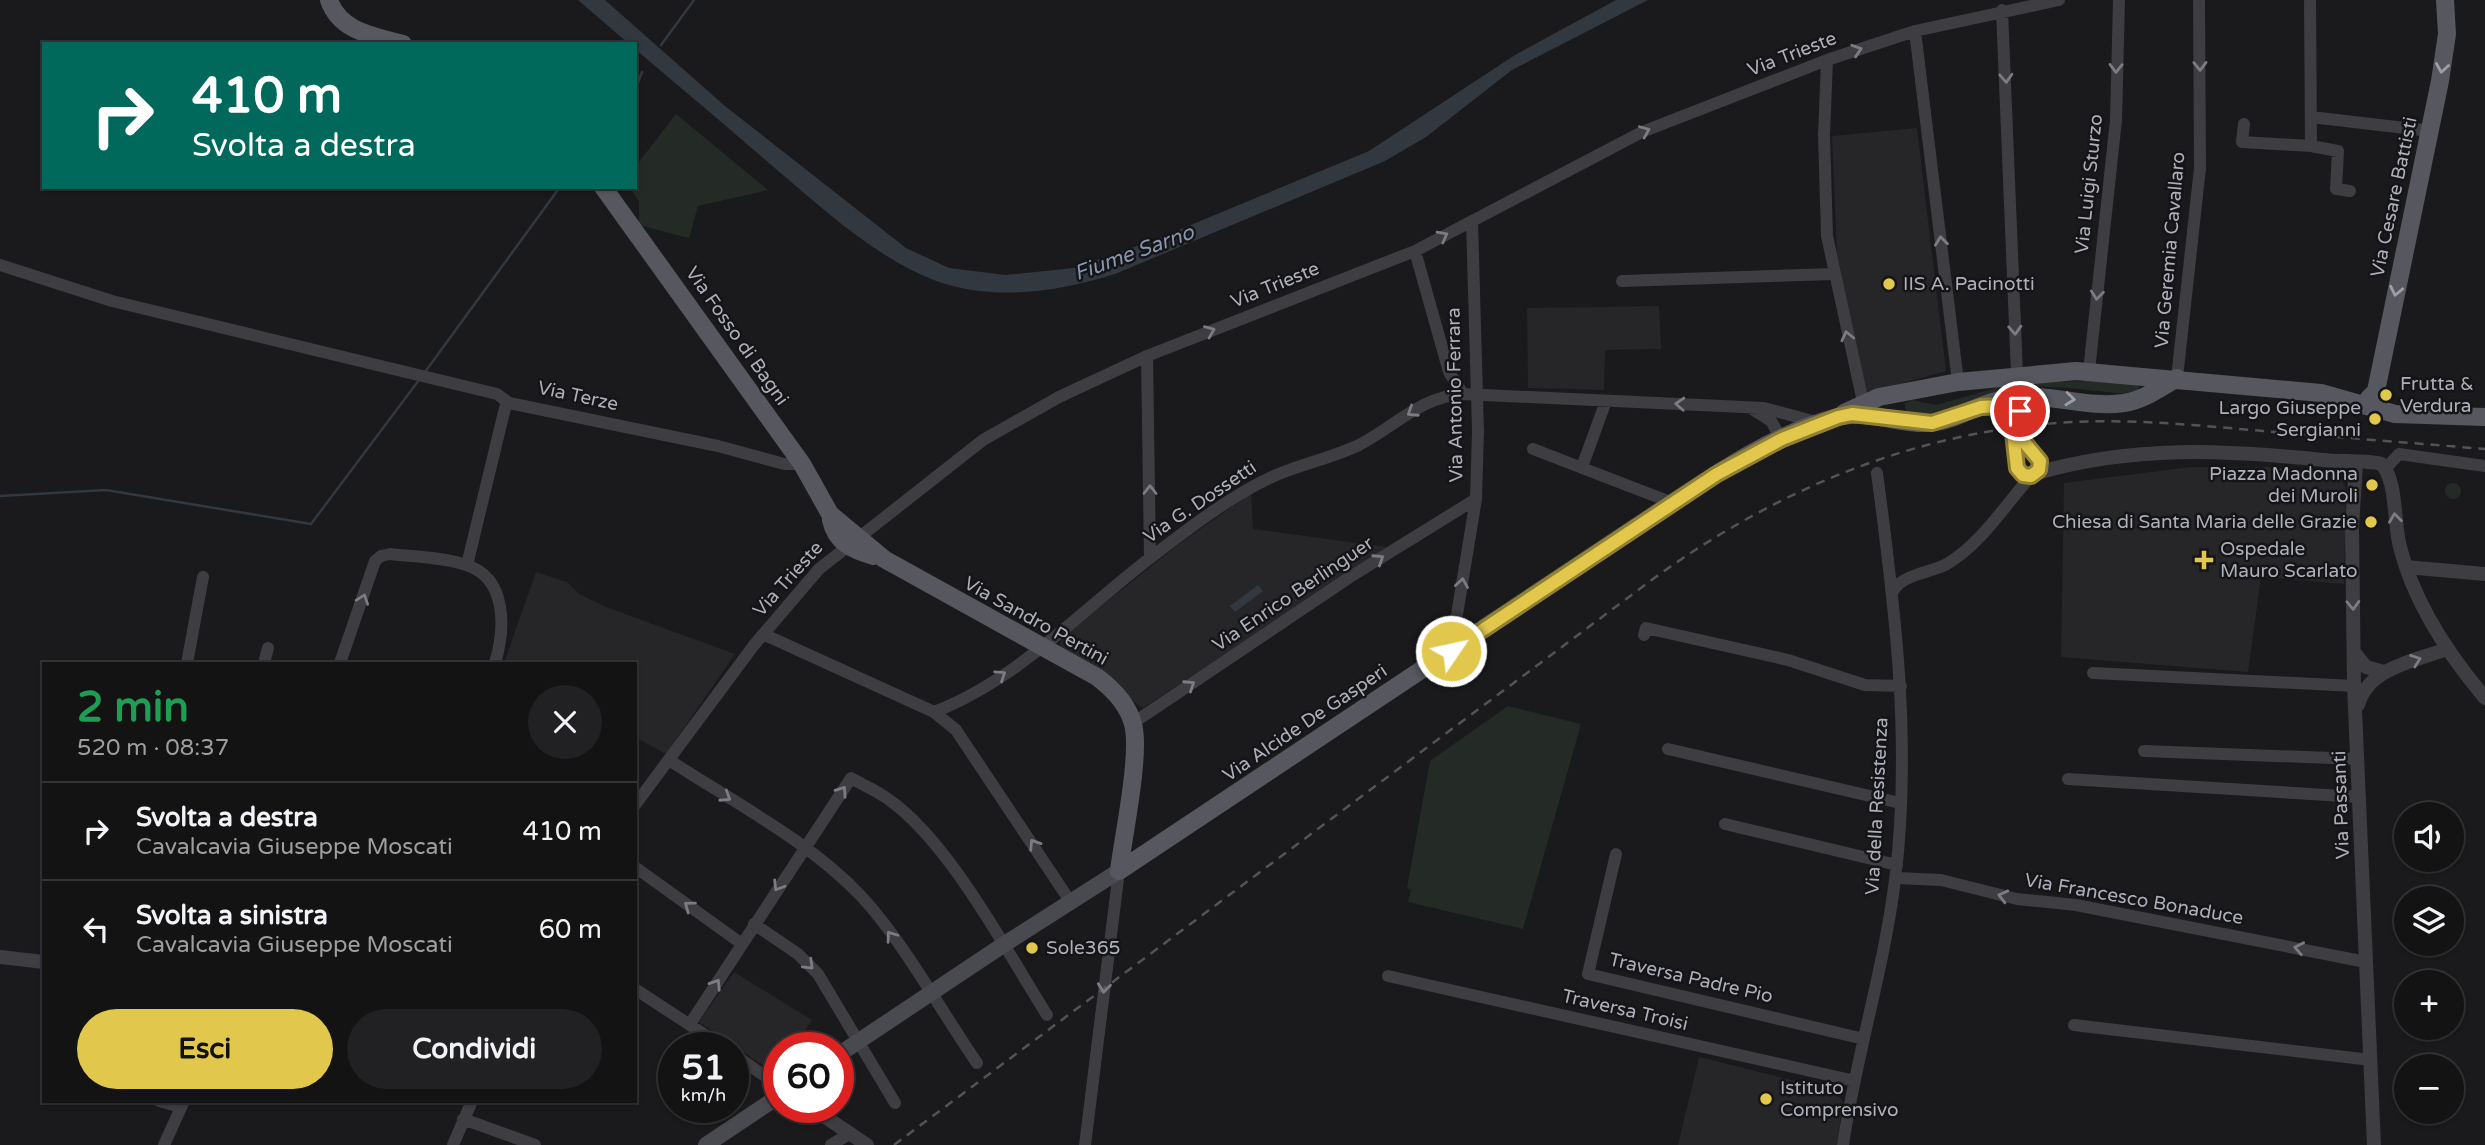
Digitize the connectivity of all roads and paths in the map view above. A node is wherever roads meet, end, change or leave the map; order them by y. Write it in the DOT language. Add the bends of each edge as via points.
graph roads {
  1 [pos="329,0"];
  2 [pos="2059,0"];
  3 [pos="2119,0"];
  4 [pos="2199,0"];
  5 [pos="2310,0"];
  6 [pos="2445,0"];
  7 [pos="2002,10"];
  8 [pos="1915,31"];
  9 [pos="397,42"];
  10 [pos="1827,60"];
  11 [pos="2311,117"];
  12 [pos="2244,124"];
  13 [pos="2431,131"];
  14 [pos="2311,146"];
  15 [pos="604,189"];
  16 [pos="2350,191"];
  17 [pos="1472,221"];
  18 [pos="1415,251"];
  19 [pos="0,265"];
  20 [pos="1833,274"];
  21 [pos="1622,281"];
  22 [pos="1147,356"];
  23 [pos="2089,371"];
  24 [pos="1450,372"];
  25 [pos="2017,374"];
  26 [pos="2135,374"];
  27 [pos="2177,378"];
  28 [pos="1958,382"];
  29 [pos="1911,391"];
  30 [pos="1470,395"];
  31 [pos="2043,396"];
  32 [pos="1436,398"];
  33 [pos="2136,400"];
  34 [pos="1606,401"];
  35 [pos="1863,402"];
  36 [pos="509,403"];
  37 [pos="2370,403"];
  38 [pos="1748,407"];
  39 [pos="1981,407"];
  40 [pos="2016,415"];
  41 [pos="1838,417"];
  42 [pos="2485,417"];
  43 [pos="1909,422"];
  44 [pos="1820,423"];
  45 [pos="2019,437"];
  46 [pos="1782,439"];
  47 [pos="1533,449"];
  48 [pos="2034,454"];
  49 [pos="2074,462"];
  50 [pos="802,464"];
  51 [pos="2356,464"];
  52 [pos="2389,464"];
  53 [pos="2485,466"];
  54 [pos="1582,467"];
  55 [pos="2017,468"];
  56 [pos="1877,473"];
  57 [pos="2034,475"];
  58 [pos="1476,499"];
  59 [pos="1673,503"];
  60 [pos="2006,503"];
  61 [pos="851,541"];
  62 [pos="1150,558"];
  63 [pos="467,565"];
  64 [pos="2406,567"];
  65 [pos="2485,574"];
  66 [pos="203,578"];
  67 [pos="1894,590"];
  68 [pos="763,634"];
  69 [pos="1644,635"];
  70 [pos="1042,648"];
  71 [pos="268,649"];
  72 [pos="2447,649"];
  73 [pos="1451,651"];
  74 [pos="2354,652"];
  75 [pos="187,662"];
  76 [pos="264,662"];
  77 [pos="340,662"];
  78 [pos="495,662"];
  79 [pos="2384,672"];
  80 [pos="2093,673"];
  81 [pos="1900,685"];
  82 [pos="2354,687"];
  83 [pos="2485,698"];
  84 [pos="961,702"];
  85 [pos="2357,709"];
  86 [pos="934,712"];
  87 [pos="1133,723"];
  88 [pos="956,730"];
  89 [pos="1668,749"];
  90 [pos="2144,751"];
  91 [pos="2358,759"];
  92 [pos="669,760"];
  93 [pos="2068,779"];
  94 [pos="2359,797"];
  95 [pos="637,802"];
  96 [pos="1900,803"];
  97 [pos="1725,824"];
  98 [pos="804,848"];
  99 [pos="1616,854"];
  100 [pos="637,868"];
  101 [pos="1896,871"];
  102 [pos="1119,872"];
  103 [pos="1070,901"];
  104 [pos="754,924"];
  105 [pos="742,944"];
  106 [pos="1003,945"];
  107 [pos="0,957"];
  108 [pos="2367,961"];
  109 [pos="42,962"];
  110 [pos="1388,976"];
  111 [pos="637,990"];
  112 [pos="929,993"];
  113 [pos="1047,1015"];
  114 [pos="690,1024"];
  115 [pos="2074,1025"];
  116 [pos="702,1032"];
  117 [pos="1864,1039"];
  118 [pos="860,1040"];
  119 [pos="854,1044"];
  120 [pos="2371,1060"];
  121 [pos="977,1063"];
  122 [pos="1855,1081"];
  123 [pos="895,1102"];
  124 [pos="471,1103"];
  125 [pos="182,1104"];
  126 [pos="763,1107"];
  127 [pos="463,1119"];
  128 [pos="835,1123"];
  129 [pos="851,1133"];
  130 [pos="164,1145"];
  131 [pos="453,1145"];
  132 [pos="535,1145"];
  133 [pos="706,1145"];
  134 [pos="831,1145"];
  135 [pos="867,1145"];
  136 [pos="1085,1145"];
  137 [pos="1843,1145"];
  138 [pos="2374,1145"];
  1 -- 9 [label="main road" via="335,14 350,27"];
  2 -- 7 [label="street, Via Trieste"];
  3 -- 23 [label="street, Via Luigi Sturzo, one-way" via="2116,120"];
  4 -- 27 [label="street, Via Geremia Cavallaro, one-way" via="2200,168"];
  5 -- 11 [label="street"];
  6 -- 13 [label="main road, Via Cesare Battisti, one-way" via="2447,34"];
  7 -- 8 [label="street, Via Trieste"];
  7 -- 25 [label="street, one-way"];
  10 -- 8 [label="street, Via Trieste, one-way"];
  28 -- 8 [label="street, one-way"];
  17 -- 10 [label="street, Via Trieste, one-way" via="1642,132"];
  10 -- 20 [label="street" via="1827,236"];
  11 -- 13 [label="street"];
  11 -- 14 [label="street"];
  12 -- 14 [label="street" via="2242,142"];
  13 -- 37 [label="main road, Via Cesare Battisti, one-way"];
  14 -- 16 [label="street" via="2338,151 2336,190"];
  15 -- 50 [label="main road, Via Fosso di Bagni"];
  18 -- 17 [label="street, Via Trieste, one-way"];
  17 -- 30 [label="street, Via Antonio Ferrara"];
  22 -- 18 [label="street, Via Trieste, one-way"];
  18 -- 24 [label="street"];
  19 -- 36 [label="street" via="112,301 497,394"];
  20 -- 21 [label="street"];
  35 -- 20 [label="street, one-way"];
  22 -- 61 [label="street, Via Trieste" via="1059,397 983,440"];
  62 -- 22 [label="street, one-way"];
  23 -- 25 [label="main road, Via Alcide De Gasperi"];
  23 -- 26 [label="main road, Via Alcide De Gasperi"];
  24 -- 30 [label="street"];
  24 -- 32 [label="street"];
  25 -- 28 [label="main road, Via Alcide De Gasperi"];
  26 -- 27 [label="main road, Via Alcide De Gasperi"];
  26 -- 33 [label="main road" via="2146,385"];
  27 -- 33 [label="main road, Via Alcide De Gasperi"];
  27 -- 37 [label="main road, Via Alcide De Gasperi" via="2321,393"];
  28 -- 29 [label="main road, Via Alcide De Gasperi"];
  29 -- 35 [label="main road, Via Alcide De Gasperi"];
  29 -- 43 [label="main road" via="1895,407"];
  30 -- 32 [label="street, Via G. Dossetti"];
  30 -- 34 [label="street, Via G. Dossetti"];
  30 -- 58 [label="street, Via Antonio Ferrara"];
  31 -- 33 [label="main road, Via Alcide De Gasperi, one-way" via="2111,403"];
  31 -- 39 [label="main road, Via Alcide De Gasperi" via="2000,399"];
  31 -- 40 [label="street" via="2025,402"];
  32 -- 62 [label="street, Via G. Dossetti, one-way" via="1357,446 1261,483"];
  38 -- 34 [label="street, Via G. Dossetti, one-way"];
  34 -- 54 [label="street"];
  35 -- 41 [label="main road, Via Alcide De Gasperi"];
  36 -- 50 [label="street, Via Terze" via="784,464"];
  36 -- 63 [label="street, Via Terze"];
  37 -- 42 [label="main road, Via Alcide De Gasperi" via="2415,413"];
  38 -- 44 [label="street, Via G. Dossetti"];
  38 -- 46 [label="street" via="1771,421"];
  39 -- 40 [label="street" via="2001,406"];
  39 -- 43 [label="main road, Via Alcide De Gasperi" via="1949,419"];
  40 -- 45 [label="street"];
  41 -- 43 [label="main road, Via Alcide De Gasperi" via="1863,414"];
  41 -- 44 [label="main road, Via Alcide De Gasperi"];
  44 -- 46 [label="main road, Via Alcide De Gasperi"];
  45 -- 48 [label="street"];
  45 -- 55 [label="street"];
  46 -- 59 [label="main road, Via Alcide De Gasperi"];
  47 -- 54 [label="street"];
  48 -- 49 [label="street"];
  48 -- 57 [label="street" via="2040,461"];
  49 -- 51 [label="street" via="2193,450"];
  49 -- 57 [label="street"];
  50 -- 61 [label="main road, Via Fosso di Bagni"];
  51 -- 52 [label="street"];
  51 -- 74 [label="street, Via Passanti, one-way"];
  52 -- 53 [label="street" via="2399,454"];
  64 -- 52 [label="street, one-way"];
  54 -- 59 [label="street"];
  55 -- 57 [label="street" via="2023,475"];
  55 -- 60 [label="street"];
  56 -- 67 [label="street, Via della Resistenza"];
  57 -- 60 [label="street"];
  73 -- 58 [label="street, Via Antonio Ferrara, one-way"];
  87 -- 58 [label="street, Via Enrico Berlinguer, one-way" via="1437,520"];
  59 -- 73 [label="main road, Via Alcide De Gasperi"];
  60 -- 67 [label="street" via="1956,558 1900,582"];
  61 -- 68 [label="street, Via Trieste"];
  61 -- 70 [label="main road, Via Sandro Pertini"];
  62 -- 70 [label="street, Via G. Dossetti"];
  77 -- 63 [label="street, one-way" via="375,561 381,556"];
  63 -- 78 [label="street" via="490,582 498,595 502,636"];
  64 -- 65 [label="street"];
  64 -- 72 [label="street"];
  66 -- 75 [label="street"];
  67 -- 81 [label="street, Via della Resistenza"];
  68 -- 86 [label="street"];
  68 -- 92 [label="street, Via Trieste"];
  69 -- 81 [label="street" via="1646,628 1788,660 1865,685"];
  84 -- 70 [label="street, Via G. Dossetti, one-way"];
  70 -- 87 [label="main road, Via Sandro Pertini" via="1103,682 1120,699"];
  71 -- 76 [label="street"];
  79 -- 72 [label="street, one-way"];
  72 -- 83 [label="street"];
  73 -- 102 [label="main road, Via Alcide De Gasperi"];
  74 -- 79 [label="street" via="2366,667"];
  74 -- 82 [label="street, Via Passanti"];
  79 -- 85 [label="street" via="2364,689"];
  80 -- 82 [label="street"];
  81 -- 96 [label="street, Via della Resistenza"];
  82 -- 85 [label="street, Via Passanti"];
  84 -- 86 [label="street, Via G. Dossetti"];
  84 -- 88 [label="street"];
  85 -- 91 [label="street, Via Passanti"];
  86 -- 88 [label="street"];
  87 -- 102 [label="main road, Via Sandro Pertini" via="1136,745"];
  103 -- 88 [label="street, one-way"];
  89 -- 96 [label="street"];
  90 -- 91 [label="street"];
  91 -- 94 [label="street, Via Passanti"];
  92 -- 95 [label="street, Via Trieste"];
  92 -- 98 [label="street, one-way"];
  93 -- 94 [label="street"];
  94 -- 108 [label="street, Via Passanti"];
  96 -- 101 [label="street, Via della Resistenza"];
  97 -- 101 [label="street, Via Francesco Bonaduce"];
  98 -- 104 [label="street, one-way"];
  98 -- 106 [label="street, one-way" via="851,778 889,799 914,822 962,880"];
  112 -- 98 [label="street, one-way" via="861,896"];
  99 -- 117 [label="street, Traversa Padre Pio" via="1588,974"];
  105 -- 100 [label="street, one-way"];
  108 -- 101 [label="street, Via Francesco Bonaduce, one-way" via="2076,905 2017,899"];
  101 -- 117 [label="street, Via della Resistenza"];
  102 -- 103 [label="main road, Via Alcide De Gasperi"];
  102 -- 136 [label="street, one-way"];
  103 -- 106 [label="main road, Via Alcide De Gasperi"];
  104 -- 105 [label="street"];
  104 -- 118 [label="street, one-way" via="818,974"];
  114 -- 105 [label="street, one-way"];
  106 -- 112 [label="main road, Via Alcide De Gasperi"];
  106 -- 113 [label="street"];
  107 -- 109 [label="street"];
  108 -- 120 [label="street, Via Passanti"];
  110 -- 122 [label="street, Traversa Troisi"];
  111 -- 114 [label="street"];
  112 -- 118 [label="main road, Via Alcide De Gasperi"];
  112 -- 121 [label="street"];
  114 -- 116 [label="street"];
  115 -- 120 [label="street"];
  117 -- 122 [label="street, Via della Resistenza"];
  118 -- 119 [label="main road, Via Alcide De Gasperi"];
  118 -- 123 [label="street"];
  120 -- 138 [label="street, Via Passanti"];
  122 -- 137 [label="street, Via della Resistenza"];
  124 -- 127 [label="street"];
  125 -- 130 [label="street"];
  126 -- 133 [label="main road"];
  127 -- 131 [label="street"];
  127 -- 132 [label="street"];
  128 -- 129 [label="street"];
  129 -- 134 [label="street"];
  129 -- 135 [label="street"];
}
